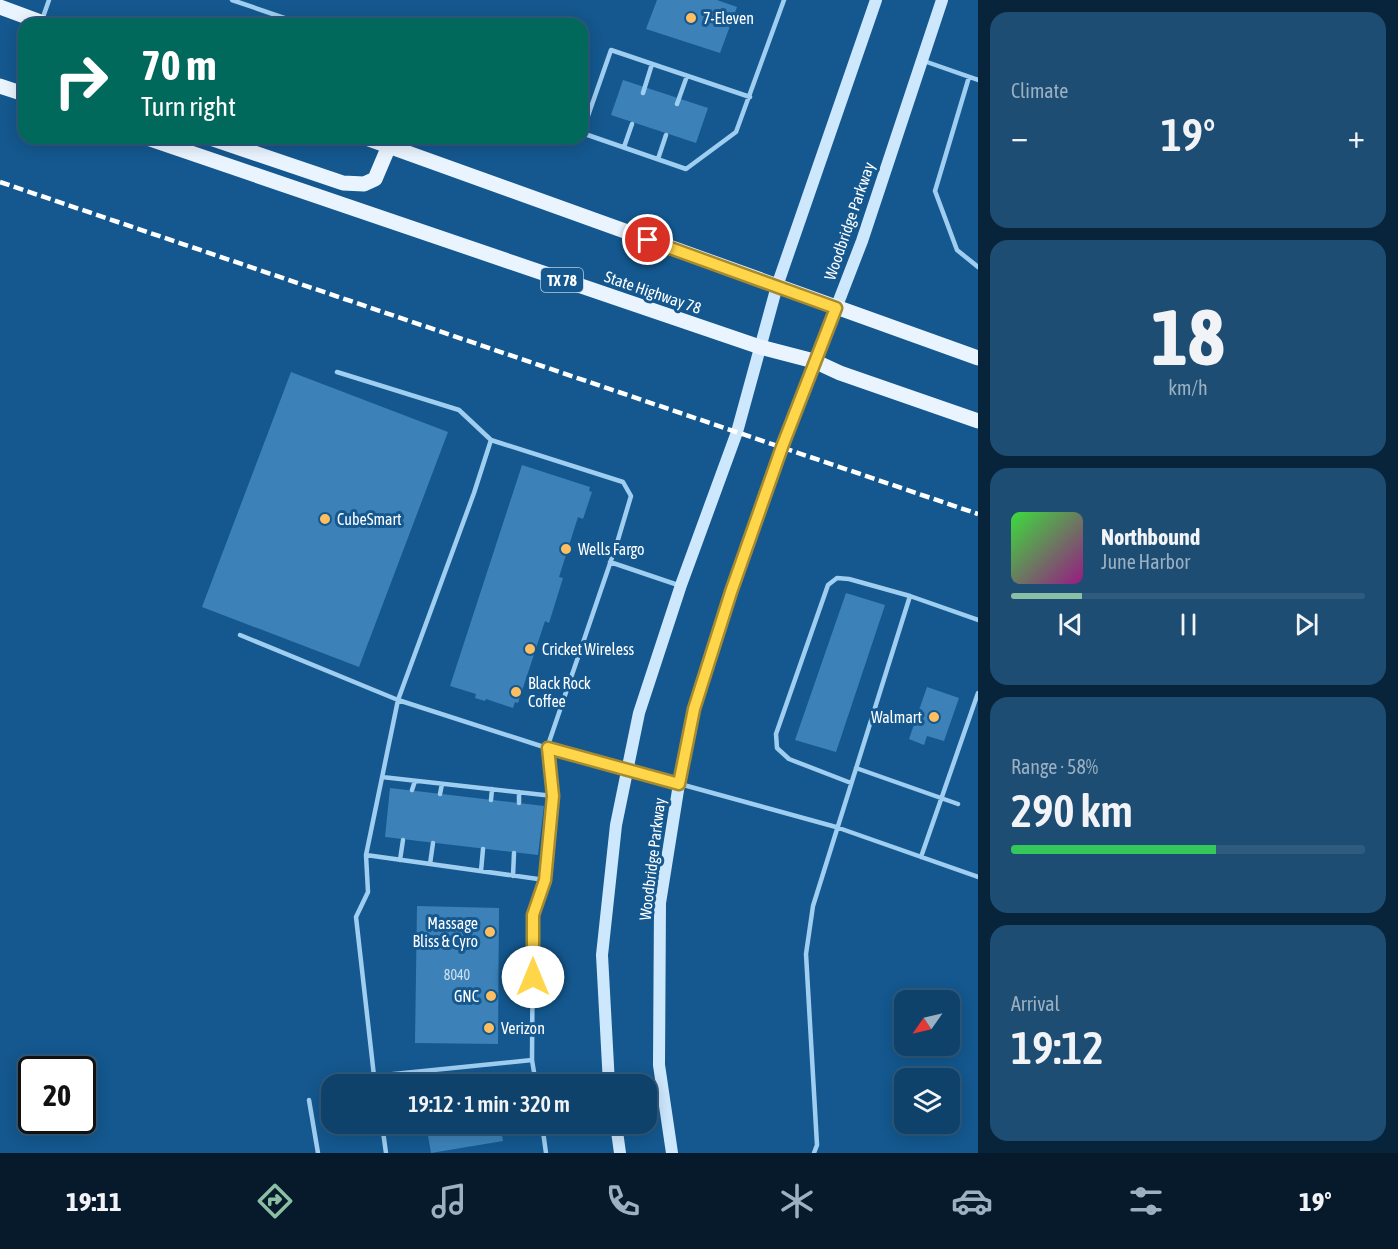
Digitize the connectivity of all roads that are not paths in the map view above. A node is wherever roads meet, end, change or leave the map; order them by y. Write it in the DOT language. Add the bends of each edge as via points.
graph roads {
  1 [pos="50,0"];
  2 [pos="232,0"];
  3 [pos="784,0"];
  4 [pos="876,0"];
  5 [pos="942,0"];
  6 [pos="245,2"];
  7 [pos="0,7"];
  8 [pos="30,18"];
  9 [pos="45,18"];
  10 [pos="286,18"];
  11 [pos="922,61"];
  12 [pos="652,64"];
  13 [pos="687,76"];
  14 [pos="969,77"];
  15 [pos="978,80"];
  16 [pos="0,86"];
  17 [pos="18,92"];
  18 [pos="643,93"];
  19 [pos="750,97"];
  20 [pos="677,104"];
  21 [pos="588,116"];
  22 [pos="632,124"];
  23 [pos="588,135"];
  24 [pos="666,135"];
  25 [pos="165,144"];
  26 [pos="228,144"];
  27 [pos="390,144"];
  28 [pos="396,144"];
  29 [pos="624,147"];
  30 [pos="658,159"];
  31 [pos="978,267"];
  32 [pos="777,286"];
  33 [pos="836,308"];
  34 [pos="760,347"];
  35 [pos="978,358"];
  36 [pos="814,361"];
  37 [pos="337,372"];
  38 [pos="978,421"];
  39 [pos="490,440"];
  40 [pos="610,562"];
  41 [pos="681,585"];
  42 [pos="910,596"];
  43 [pos="978,620"];
  44 [pos="240,635"];
  45 [pos="978,693"];
  46 [pos="398,700"];
  47 [pos="548,748"];
  48 [pos="856,768"];
  49 [pos="627,769"];
  50 [pos="382,777"];
  51 [pos="415,781"];
  52 [pos="850,783"];
  53 [pos="442,784"];
  54 [pos="679,784"];
  55 [pos="492,789"];
  56 [pos="412,790"];
  57 [pos="519,792"];
  58 [pos="440,794"];
  59 [pos="553,796"];
  60 [pos="941,798"];
  61 [pos="491,800"];
  62 [pos="519,803"];
  63 [pos="958,804"];
  64 [pos="836,827"];
  65 [pos="403,840"];
  66 [pos="433,843"];
  67 [pos="483,849"];
  68 [pos="514,853"];
  69 [pos="366,855"];
  70 [pos="921,857"];
  71 [pos="400,860"];
  72 [pos="430,864"];
  73 [pos="481,871"];
  74 [pos="513,876"];
  75 [pos="978,877"];
  76 [pos="545,880"];
  77 [pos="532,1060"];
  78 [pos="374,1074"];
  79 [pos="394,1074"];
  80 [pos="534,1074"];
  81 [pos="608,1074"];
  82 [pos="309,1100"];
  83 [pos="383,1134"];
  84 [pos="543,1134"];
  85 [pos="617,1134"];
  86 [pos="318,1153"];
  87 [pos="386,1153"];
  88 [pos="546,1153"];
  89 [pos="620,1153"];
  90 [pos="672,1153"];
  91 [pos="814,1153"];
  1 -- 9 [label="lane"];
  2 -- 6 [label="lane"];
  3 -- 19 [label="lane"];
  4 -- 32 [label="main road"];
  5 -- 11 [label="main road, Woodbridge Parkway"];
  6 -- 10 [label="lane"];
  7 -- 8 [label="main road"];
  11 -- 14 [label="lane"];
  11 -- 33 [label="main road, Woodbridge Parkway"];
  12 -- 13 [label="lane"];
  12 -- 18 [label="lane"];
  12 -- 21 [label="lane" via="611,50"];
  13 -- 19 [label="lane"];
  13 -- 20 [label="lane"];
  14 -- 15 [label="lane"];
  14 -- 31 [label="lane" via="935,191 957,250"];
  16 -- 17 [label="main road"];
  19 -- 30 [label="lane" via="736,132 686,169"];
  22 -- 29 [label="lane"];
  23 -- 29 [label="lane"];
  24 -- 30 [label="lane"];
  25 -- 34 [label="main road, State Highway 78 / TX 78"];
  26 -- 27 [label="main road" via="343,183 364,184 375,179"];
  28 -- 32 [label="main road"];
  29 -- 30 [label="lane"];
  32 -- 33 [label="main road"];
  32 -- 34 [label="main road"];
  33 -- 35 [label="main road"];
  33 -- 36 [label="main road, Woodbridge Parkway"];
  34 -- 36 [label="main road, State Highway 78 / TX 78"];
  34 -- 41 [label="main road" via="737,432"];
  36 -- 38 [label="main road, State Highway 78 / TX 78"];
  36 -- 54 [label="main road, Woodbridge Parkway" via="731,592 694,709"];
  37 -- 39 [label="lane" via="459,410"];
  39 -- 40 [label="lane" via="623,482 631,496"];
  39 -- 46 [label="lane"];
  40 -- 41 [label="lane"];
  40 -- 47 [label="lane"];
  41 -- 49 [label="main road" via="639,712"];
  42 -- 43 [label="lane"];
  42 -- 48 [label="lane"];
  42 -- 52 [label="lane" via="849,579 837,578 828,585 776,734 777,748 789,759"];
  44 -- 46 [label="lane"];
  45 -- 60 [label="lane"];
  46 -- 47 [label="lane"];
  46 -- 50 [label="lane"];
  47 -- 49 [label="lane"];
  47 -- 59 [label="lane"];
  48 -- 52 [label="lane"];
  48 -- 60 [label="lane"];
  49 -- 54 [label="main road"];
  49 -- 81 [label="main road" via="616,825 602,955"];
  50 -- 51 [label="lane"];
  50 -- 69 [label="lane"];
  51 -- 53 [label="lane"];
  51 -- 56 [label="lane"];
  52 -- 64 [label="lane"];
  53 -- 55 [label="lane"];
  53 -- 58 [label="lane"];
  54 -- 64 [label="lane"];
  54 -- 90 [label="main road, Woodbridge Parkway" via="660,903 659,1065"];
  55 -- 57 [label="lane"];
  55 -- 61 [label="lane"];
  57 -- 59 [label="lane"];
  57 -- 62 [label="lane"];
  59 -- 76 [label="lane"];
  60 -- 63 [label="lane"];
  60 -- 70 [label="lane"];
  64 -- 70 [label="lane"];
  64 -- 91 [label="lane" via="813,906 806,954 817,1145"];
  65 -- 71 [label="lane"];
  66 -- 72 [label="lane"];
  67 -- 73 [label="lane"];
  68 -- 74 [label="lane"];
  69 -- 71 [label="lane"];
  69 -- 78 [label="lane" via="368,892 356,917"];
  70 -- 75 [label="lane"];
  71 -- 72 [label="lane"];
  72 -- 73 [label="lane"];
  73 -- 74 [label="lane"];
  74 -- 76 [label="lane"];
  76 -- 77 [label="lane" via="533,915"];
  77 -- 79 [label="lane"];
  77 -- 80 [label="lane"];
  82 -- 86 [label="lane"];
  83 -- 87 [label="lane"];
  84 -- 88 [label="lane"];
  85 -- 89 [label="main road"];
}
